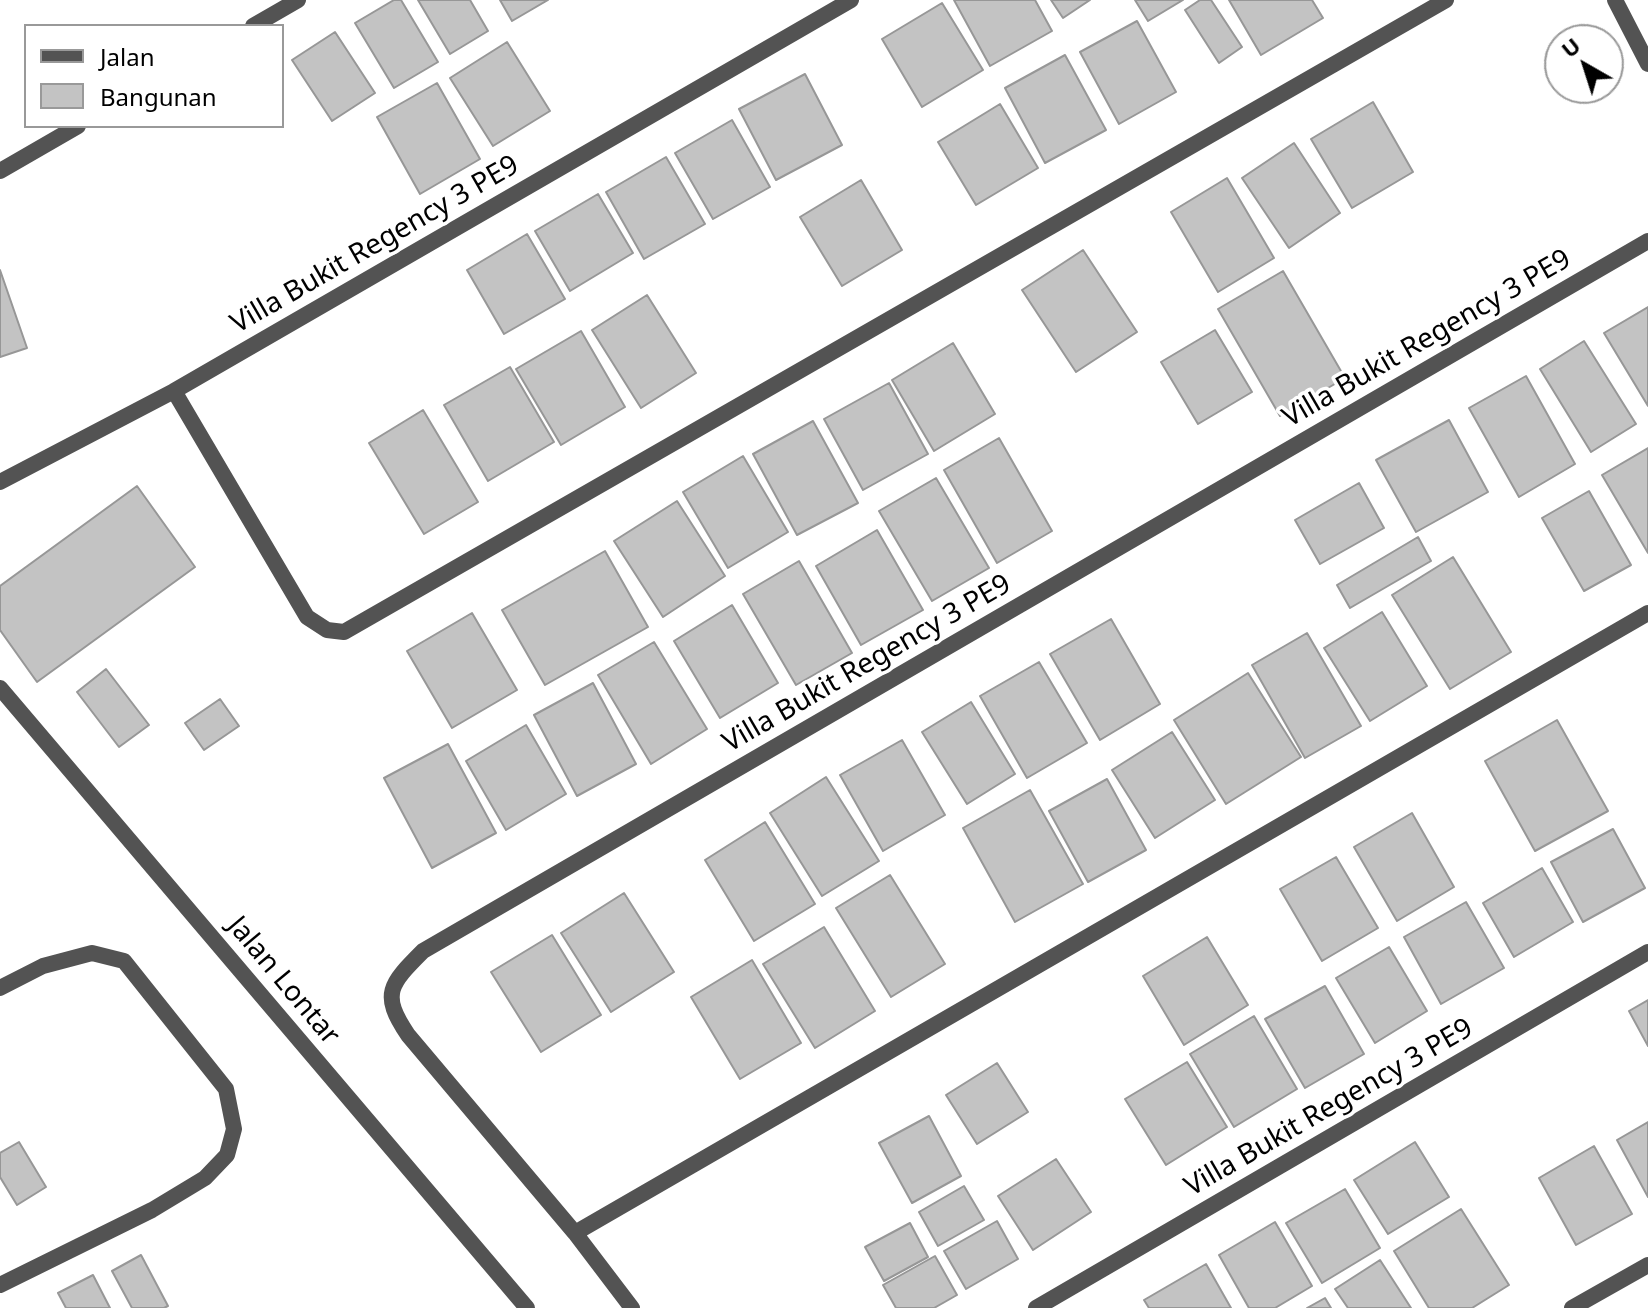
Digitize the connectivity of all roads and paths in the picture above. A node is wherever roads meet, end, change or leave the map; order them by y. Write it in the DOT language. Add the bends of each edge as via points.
graph roads {
  1 [pos="298,0"];
  2 [pos="851,0"];
  3 [pos="1446,0"];
  4 [pos="1615,0"];
  5 [pos="256,24"];
  6 [pos="1648,64"];
  7 [pos="75,128"];
  8 [pos="0,171"];
  9 [pos="1648,241"];
  10 [pos="174,391"];
  11 [pos="0,482"];
  12 [pos="1648,613"];
  13 [pos="0,688"];
  14 [pos="1648,952"];
  15 [pos="0,988"];
  16 [pos="575,1233"];
  17 [pos="1648,1265"];
  18 [pos="0,1285"];
  19 [pos="527,1308"];
  20 [pos="632,1308"];
  21 [pos="1036,1308"];
  22 [pos="1572,1308"];
  1 -- 5 [label="street"];
  2 -- 10 [label="street, Villa Bukit Regency 3 PE9"];
  3 -- 10 [label="street" via="344,632 327,630 307,617"];
  4 -- 6 [label="street"];
  7 -- 8 [label="street"];
  9 -- 16 [label="street, Villa Bukit Regency 3 PE9" via="423,951 390,989 392,1012"];
  10 -- 11 [label="street, Villa Bukit Regency 3 PE9"];
  12 -- 16 [label="street"];
  13 -- 19 [label="street, Jalan Lontar"];
  14 -- 21 [label="street, Villa Bukit Regency 3 PE9"];
  15 -- 18 [label="street" via="43,966 92,953 124,961 226,1089 234,1129 227,1155 205,1178"];
  16 -- 20 [label="street, Villa Bukit Regency 3 PE9"];
  17 -- 22 [label="street"];
}
